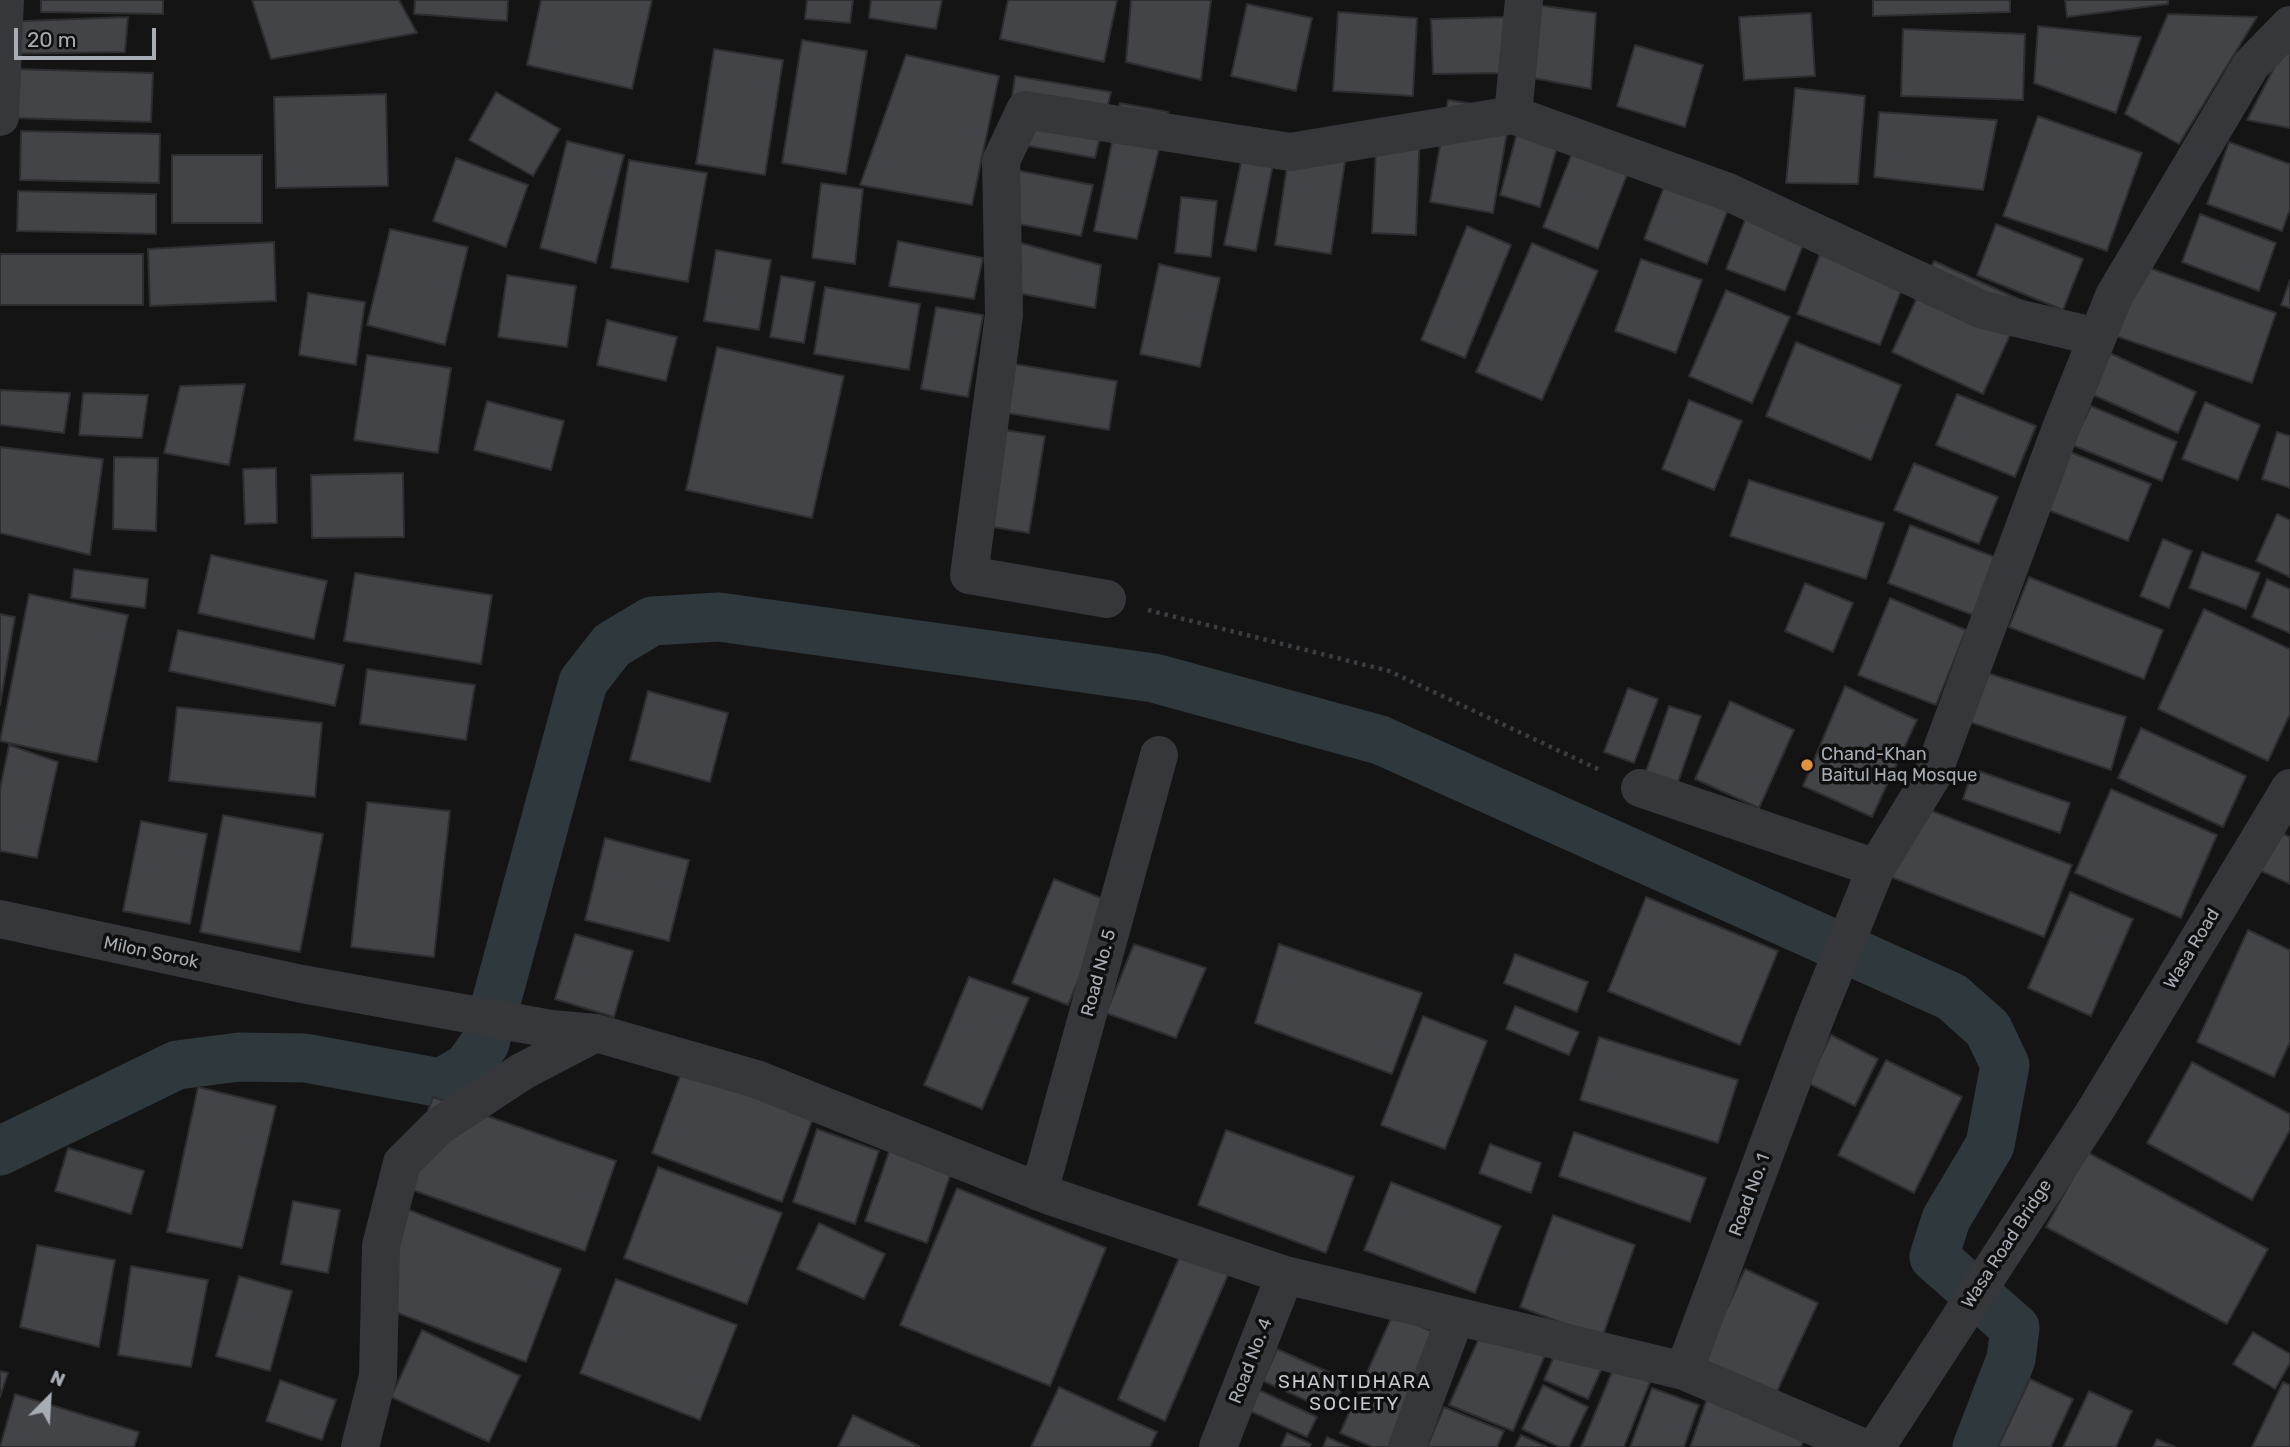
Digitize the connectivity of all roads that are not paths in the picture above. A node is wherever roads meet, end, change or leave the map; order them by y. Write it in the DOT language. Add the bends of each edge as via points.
graph roads {
  1 [pos="5,0"];
  2 [pos="1524,0"];
  3 [pos="2290,25"];
  4 [pos="1513,116"];
  5 [pos="0,117"];
  6 [pos="2097,337"];
  7 [pos="1107,599"];
  8 [pos="1159,755"];
  9 [pos="1640,788"];
  10 [pos="2290,788"];
  11 [pos="1872,879"];
  12 [pos="0,919"];
  13 [pos="596,1033"];
  14 [pos="2095,1111"];
  15 [pos="1039,1192"];
  16 [pos="1285,1275"];
  17 [pos="1455,1318"];
  18 [pos="1684,1371"];
  19 [pos="360,1447"];
  20 [pos="1218,1447"];
  21 [pos="1407,1447"];
  22 [pos="1862,1447"];
  23 [pos="1876,1447"];
  1 -- 5 [label="street"];
  2 -- 4 [label="street"];
  3 -- 6 [label="street, Road No. 1" via="2251,65 2114,296"];
  4 -- 6 [label="street" via="1728,192 1983,310"];
  4 -- 7 [label="street" via="1290,152 1025,110 1000,161 1004,316 970,575"];
  6 -- 11 [label="street, Road No. 1" via="1932,776"];
  8 -- 15 [label="street, Road No. 5"];
  9 -- 11 [label="street"];
  10 -- 14 [label="street, Wasa Road"];
  11 -- 18 [label="street, Road No. 1"];
  12 -- 13 [label="street, Milon Sorok" via="302,984"];
  13 -- 15 [label="street, Milon Sorok" via="756,1079"];
  13 -- 19 [label="street" via="523,1071 439,1126 402,1163 381,1246 378,1376"];
  14 -- 23 [label="street, Wasa Road Bridge"];
  15 -- 16 [label="street, Milon Sorok"];
  16 -- 17 [label="street, Milon Sorok"];
  16 -- 20 [label="street, Road No. 4"];
  17 -- 18 [label="street, Milon Sorok"];
  17 -- 21 [label="street"];
  18 -- 22 [label="street, Milon Sorok"];
}
